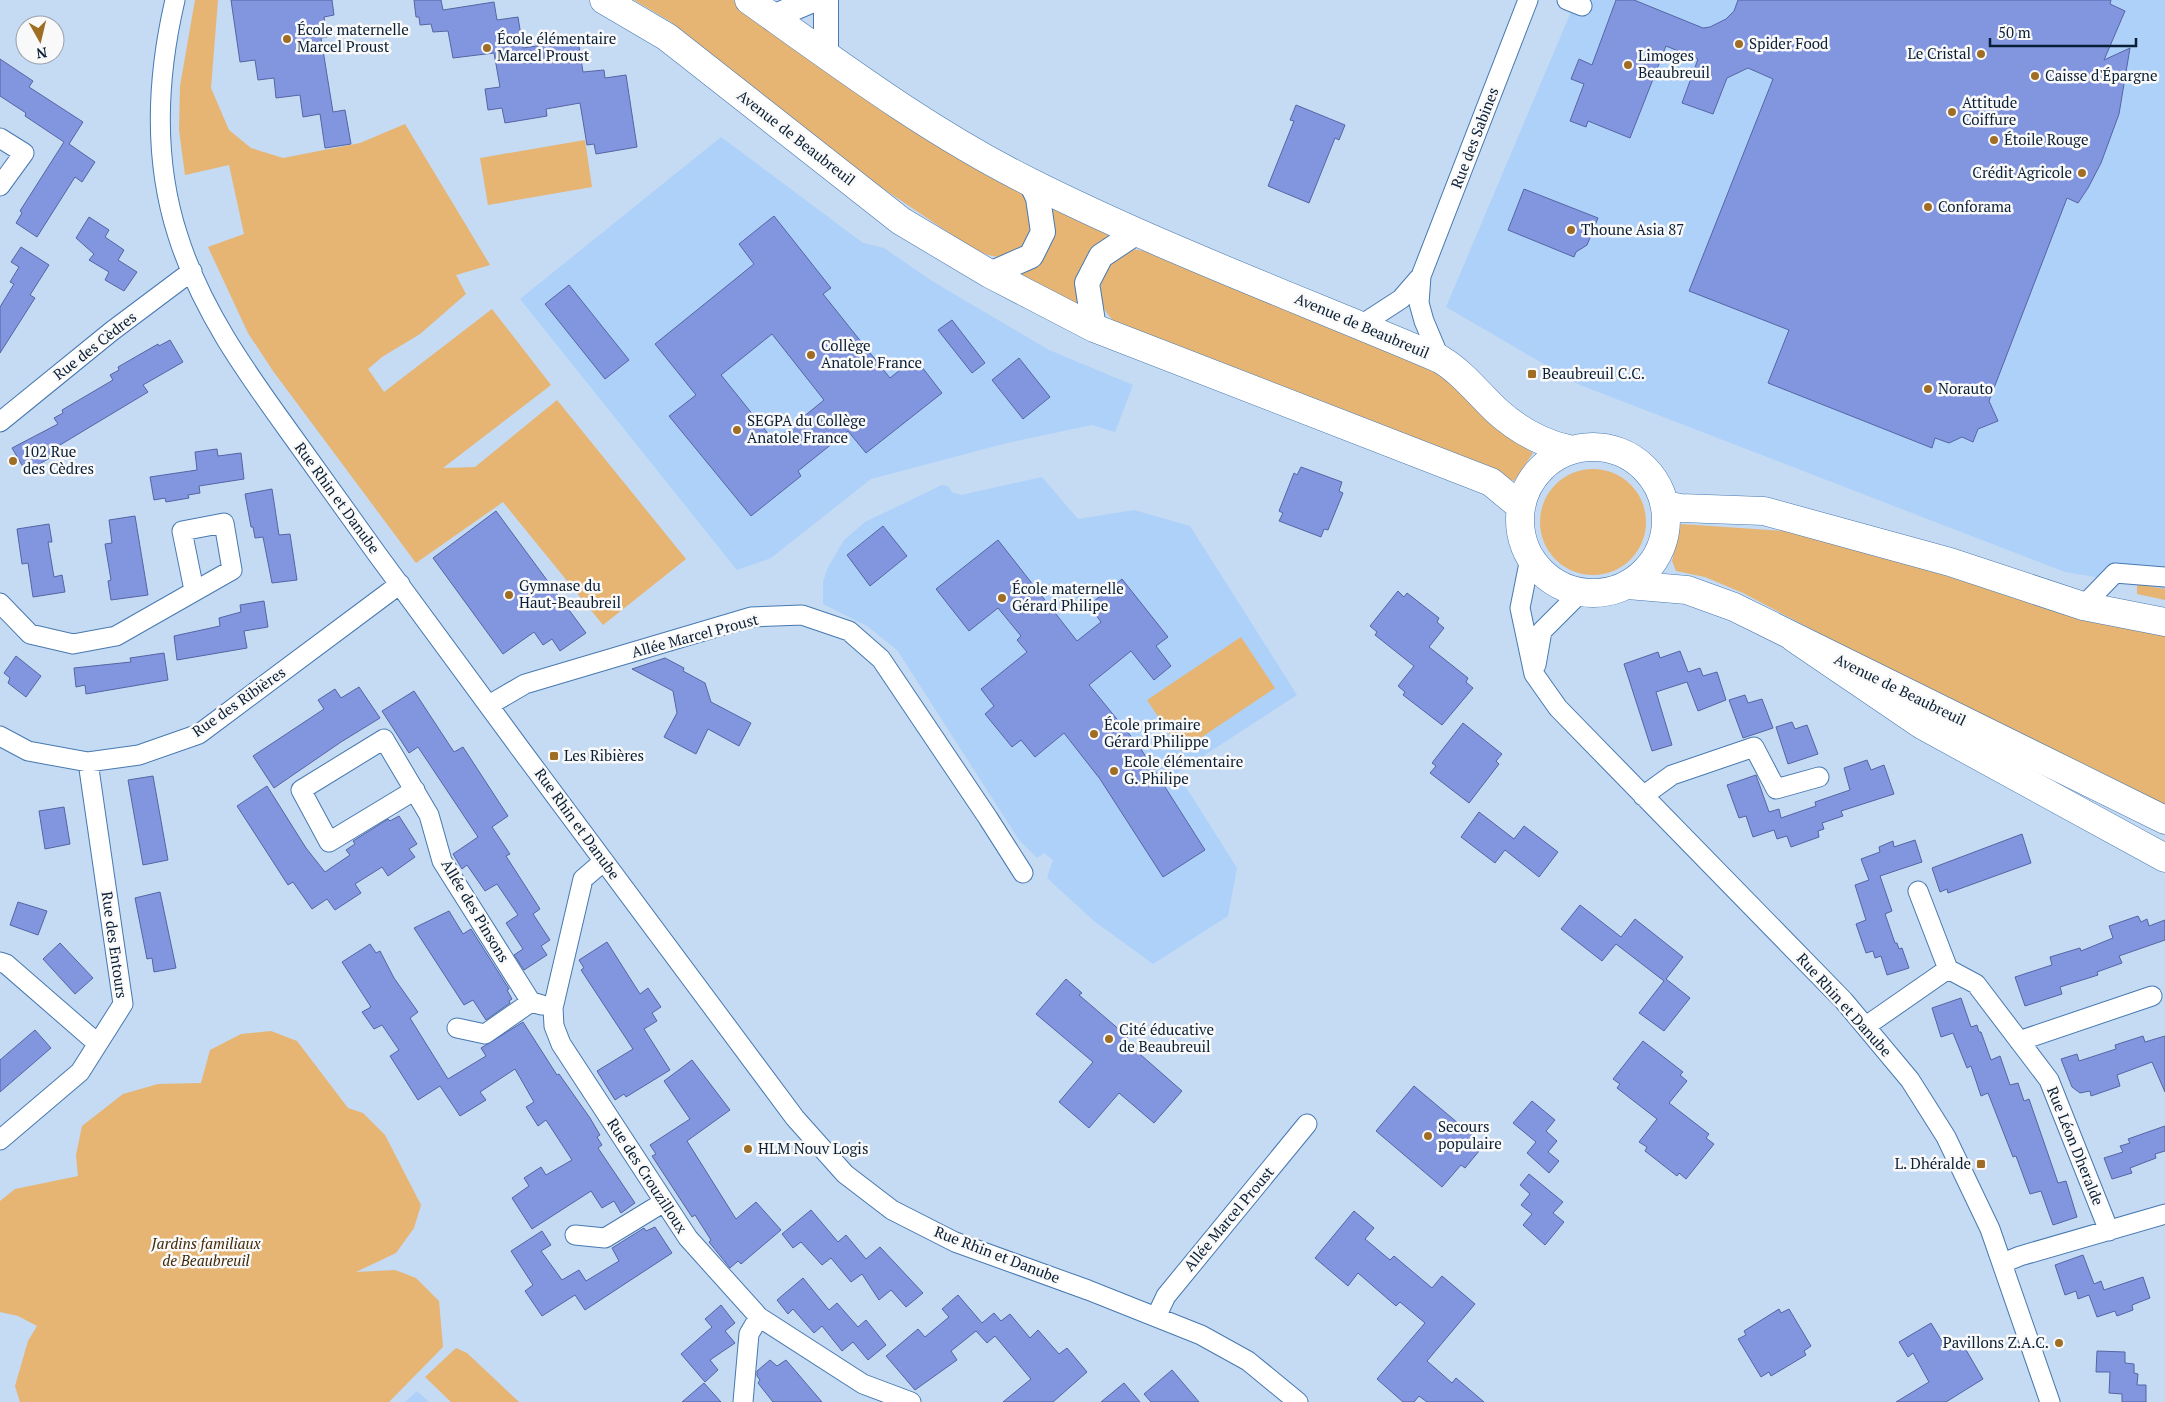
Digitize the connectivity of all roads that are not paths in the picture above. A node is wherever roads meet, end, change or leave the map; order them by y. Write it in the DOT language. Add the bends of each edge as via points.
graph roads {
  1 [pos="174,0"];
  2 [pos="604,0"];
  3 [pos="749,0"];
  4 [pos="814,0"];
  5 [pos="826,0"];
  6 [pos="1528,0"];
  7 [pos="773,17"];
  8 [pos="826,55"];
  9 [pos="0,138"];
  10 [pos="1031,183"];
  11 [pos="0,186"];
  12 [pos="1137,232"];
  13 [pos="192,271"];
  14 [pos="990,274"];
  15 [pos="1421,276"];
  16 [pos="1361,326"];
  17 [pos="1094,328"];
  18 [pos="1440,359"];
  19 [pos="0,422"];
  20 [pos="1568,449"];
  21 [pos="1665,505"];
  22 [pos="1520,506"];
  23 [pos="1530,558"];
  24 [pos="2165,577"];
  25 [pos="400,584"];
  26 [pos="1628,585"];
  27 [pos="194,590"];
  28 [pos="1580,593"];
  29 [pos="0,602"];
  30 [pos="2083,606"];
  31 [pos="2165,622"];
  32 [pos="1794,638"];
  33 [pos="1534,674"];
  34 [pos="489,705"];
  35 [pos="0,736"];
  36 [pos="88,762"];
  37 [pos="1819,777"];
  38 [pos="414,790"];
  39 [pos="1643,796"];
  40 [pos="2165,820"];
  41 [pos="2165,858"];
  42 [pos="604,861"];
  43 [pos="1023,873"];
  44 [pos="1918,891"];
  45 [pos="0,962"];
  46 [pos="1948,969"];
  47 [pos="2152,996"];
  48 [pos="531,1002"];
  49 [pos="553,1008"];
  50 [pos="1866,1026"];
  51 [pos="457,1028"];
  52 [pos="2019,1040"];
  53 [pos="97,1042"];
  54 [pos="1308,1124"];
  55 [pos="0,1140"];
  56 [pos="664,1202"];
  57 [pos="2165,1214"];
  58 [pos="2109,1230"];
  59 [pos="575,1235"];
  60 [pos="2003,1263"];
  61 [pos="1156,1317"];
  62 [pos="759,1318"];
  63 [pos="743,1402"];
  64 [pos="911,1402"];
  65 [pos="1298,1402"];
  66 [pos="2050,1402"];
  1 -- 13 [label="street, Rue Rhin et Danube" via="161,73 161,136 172,209"];
  2 -- 14 [label="main road, Avenue de Beaubreuil" via="667,37 901,221"];
  3 -- 7 [label="main road, Avenue de Beaubreuil"];
  4 -- 7 [label="street"];
  5 -- 8 [label="street"];
  6 -- 15 [label="street, Rue des Sabines"];
  7 -- 8 [label="main road, Avenue de Beaubreuil"];
  8 -- 10 [label="main road, Avenue de Beaubreuil" via="951,138"];
  9 -- 11 [label="street" via="24,153"];
  10 -- 12 [label="main road, Avenue de Beaubreuil"];
  10 -- 14 [label="street" via="1038,198 1042,232 1031,256"];
  12 -- 16 [label="main road, Avenue de Beaubreuil"];
  12 -- 17 [label="street" via="1101,256 1087,282"];
  13 -- 19 [label="street, Rue des Cèdres"];
  13 -- 25 [label="street, Rue Rhin et Danube" via="208,310 236,358"];
  14 -- 17 [label="main road, Avenue de Beaubreuil"];
  15 -- 16 [label="street, Rue des Sabines" via="1395,304"];
  15 -- 18 [label="street, Rue des Sabines" via="1419,303"];
  16 -- 18 [label="main road, Avenue de Beaubreuil"];
  17 -- 22 [label="main road, Avenue de Beaubreuil" via="1491,482"];
  18 -- 20 [label="main road, Avenue de Beaubreuil" via="1461,374 1499,412 1528,433"];
  20 -- 21 [label="main road, Avenue de Beaubreuil" via="1593,446 1619,451 1635,460 1660,488"];
  20 -- 22 [label="main road, Avenue de Beaubreuil" via="1536,474"];
  21 -- 26 [label="main road, Avenue de Beaubreuil" via="1667,524 1663,542 1643,574"];
  21 -- 30 [label="main road" via="1764,511 1950,562"];
  22 -- 23 [label="main road, Avenue de Beaubreuil" via="1520,533"];
  23 -- 28 [label="main road, Avenue de Beaubreuil" via="1551,581"];
  23 -- 33 [label="street, Rue Rhin et Danube" via="1520,608"];
  24 -- 30 [label="street" via="2115,573"];
  25 -- 34 [label="street, Rue Rhin et Danube"];
  25 -- 36 [label="street, Rue des Ribières" via="199,734 139,755"];
  26 -- 28 [label="main road, Avenue de Beaubreuil" via="1597,594"];
  26 -- 32 [label="main road, Avenue de Beaubreuil" via="1687,590 1734,607"];
  27 -- 29 [label="street" via="116,636 73,644 30,634"];
  28 -- 33 [label="street" via="1542,631"];
  30 -- 31 [label="main road"];
  32 -- 40 [label="main road, Avenue de Beaubreuil"];
  32 -- 41 [label="main road" via="1922,725"];
  33 -- 39 [label="street, Rue Rhin et Danube" via="1558,708"];
  34 -- 42 [label="street, Rue Rhin et Danube"];
  34 -- 43 [label="street, Allée Marcel Proust" via="525,684 751,617 802,615 850,631 881,659"];
  35 -- 36 [label="street, Rue des Ribières" via="28,751"];
  36 -- 53 [label="street, Rue des Entours" via="123,1004"];
  37 -- 39 [label="street" via="1776,789 1754,747 1672,775"];
  38 -- 38 [label="street, Allée des Pinsons" via="384,739 301,790 329,842"];
  38 -- 48 [label="street, Allée des Pinsons" via="430,815 442,861"];
  39 -- 50 [label="street, Rue Rhin et Danube"];
  42 -- 49 [label="street, Rue des Crouzilloux" via="583,879"];
  42 -- 61 [label="street, Rue Rhin et Danube" via="795,1118 845,1174 892,1210 955,1242"];
  44 -- 46 [label="street"];
  45 -- 53 [label="street"];
  46 -- 50 [label="street"];
  46 -- 52 [label="street, Rue Léon Dheralde" via="1976,984"];
  47 -- 52 [label="street"];
  48 -- 49 [label="street"];
  48 -- 51 [label="street" via="485,1034"];
  49 -- 56 [label="street, Rue des Crouzilloux" via="554,1026 561,1044"];
  50 -- 60 [label="street, Rue Rhin et Danube" via="1910,1080 1946,1137"];
  52 -- 58 [label="street, Rue Léon Dheralde" via="2049,1080"];
  53 -- 55 [label="street, Rue des Entours" via="80,1072"];
  54 -- 61 [label="street, Allée Marcel Proust" via="1166,1296"];
  56 -- 59 [label="street" via="604,1238"];
  56 -- 62 [label="street, Rue des Crouzilloux" via="688,1238"];
  57 -- 58 [label="street"];
  58 -- 60 [label="street"];
  60 -- 66 [label="street, Rue Rhin et Danube"];
  61 -- 65 [label="street, Rue Rhin et Danube" via="1200,1335 1248,1361"];
  62 -- 63 [label="street" via="749,1334"];
  62 -- 64 [label="street, Rue des Crouzilloux" via="862,1384"];
}
